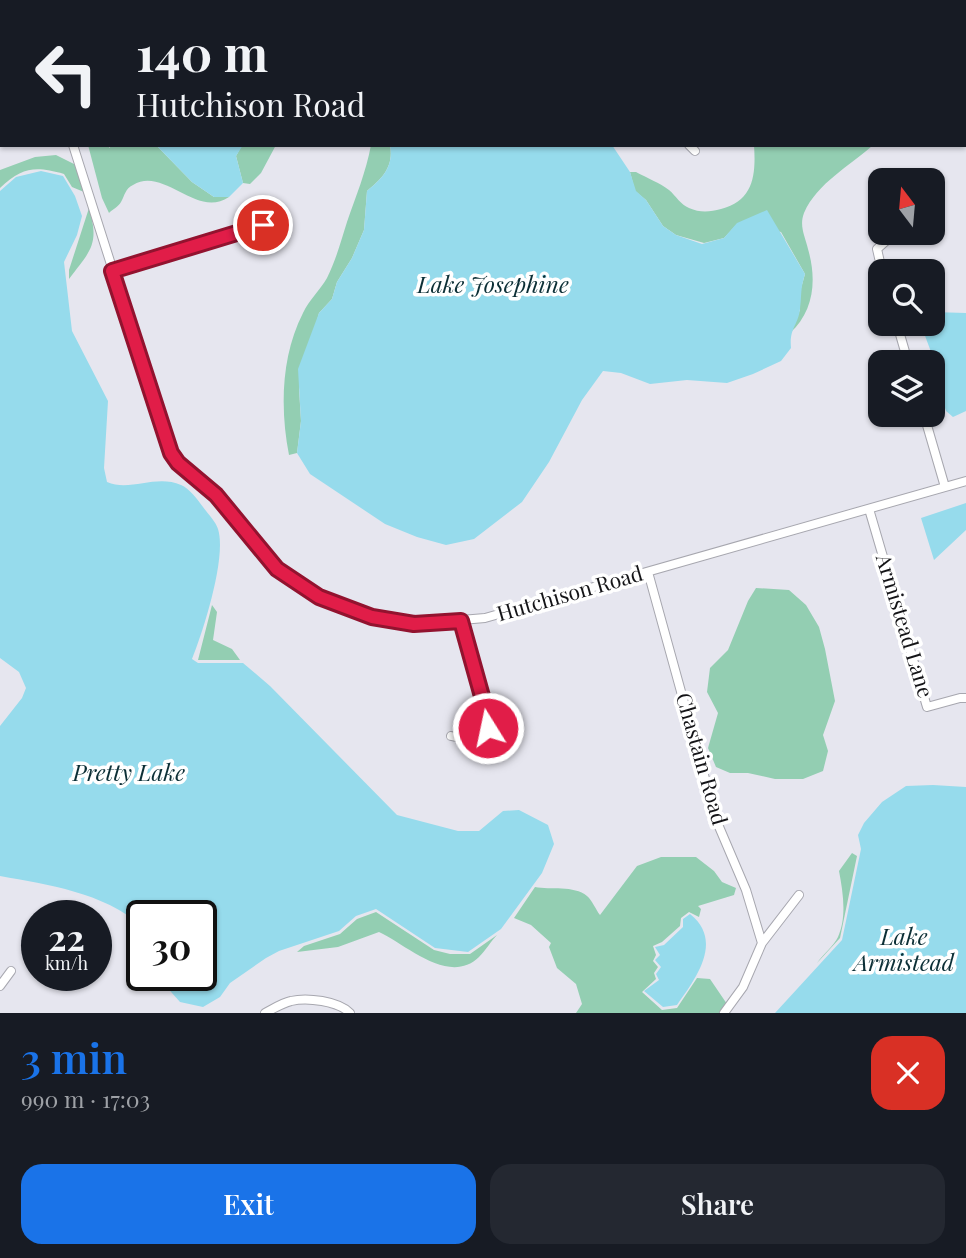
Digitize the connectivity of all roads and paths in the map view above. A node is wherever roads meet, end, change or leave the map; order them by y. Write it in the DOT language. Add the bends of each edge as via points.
graph roads {
  1 [pos="74,147"];
  2 [pos="263,225"];
  3 [pos="112,271"];
  4 [pos="928,427"];
  5 [pos="966,481"];
  6 [pos="945,487"];
  7 [pos="869,509"];
  8 [pos="648,572"];
  9 [pos="461,621"];
  10 [pos="966,698"];
  11 [pos="452,736"];
  12 [pos="799,895"];
  13 [pos="762,943"];
  14 [pos="11,971"];
  15 [pos="0,986"];
  16 [pos="265,1013"];
  17 [pos="350,1013"];
  18 [pos="724,1013"];
  1 -- 3 [label="street, Hutchison Road"];
  2 -- 3 [label="street"];
  3 -- 9 [label="street, Hutchison Road" via="171,453 216,495 277,569 319,597 372,617 414,624"];
  4 -- 6 [label="street"];
  5 -- 6 [label="street, Hutchison Road"];
  6 -- 7 [label="street, Hutchison Road"];
  7 -- 8 [label="street, Hutchison Road"];
  7 -- 10 [label="street, Armistead Lane" via="927,707"];
  8 -- 9 [label="street, Hutchison Road"];
  8 -- 13 [label="street, Chastain Road" via="717,822"];
  9 -- 11 [label="street" via="489,723 481,735"];
  12 -- 13 [label="street"];
  13 -- 18 [label="street" via="743,987"];
  14 -- 15 [label="street"];
  16 -- 17 [label="street" via="291,1000 325,1001"];
}
